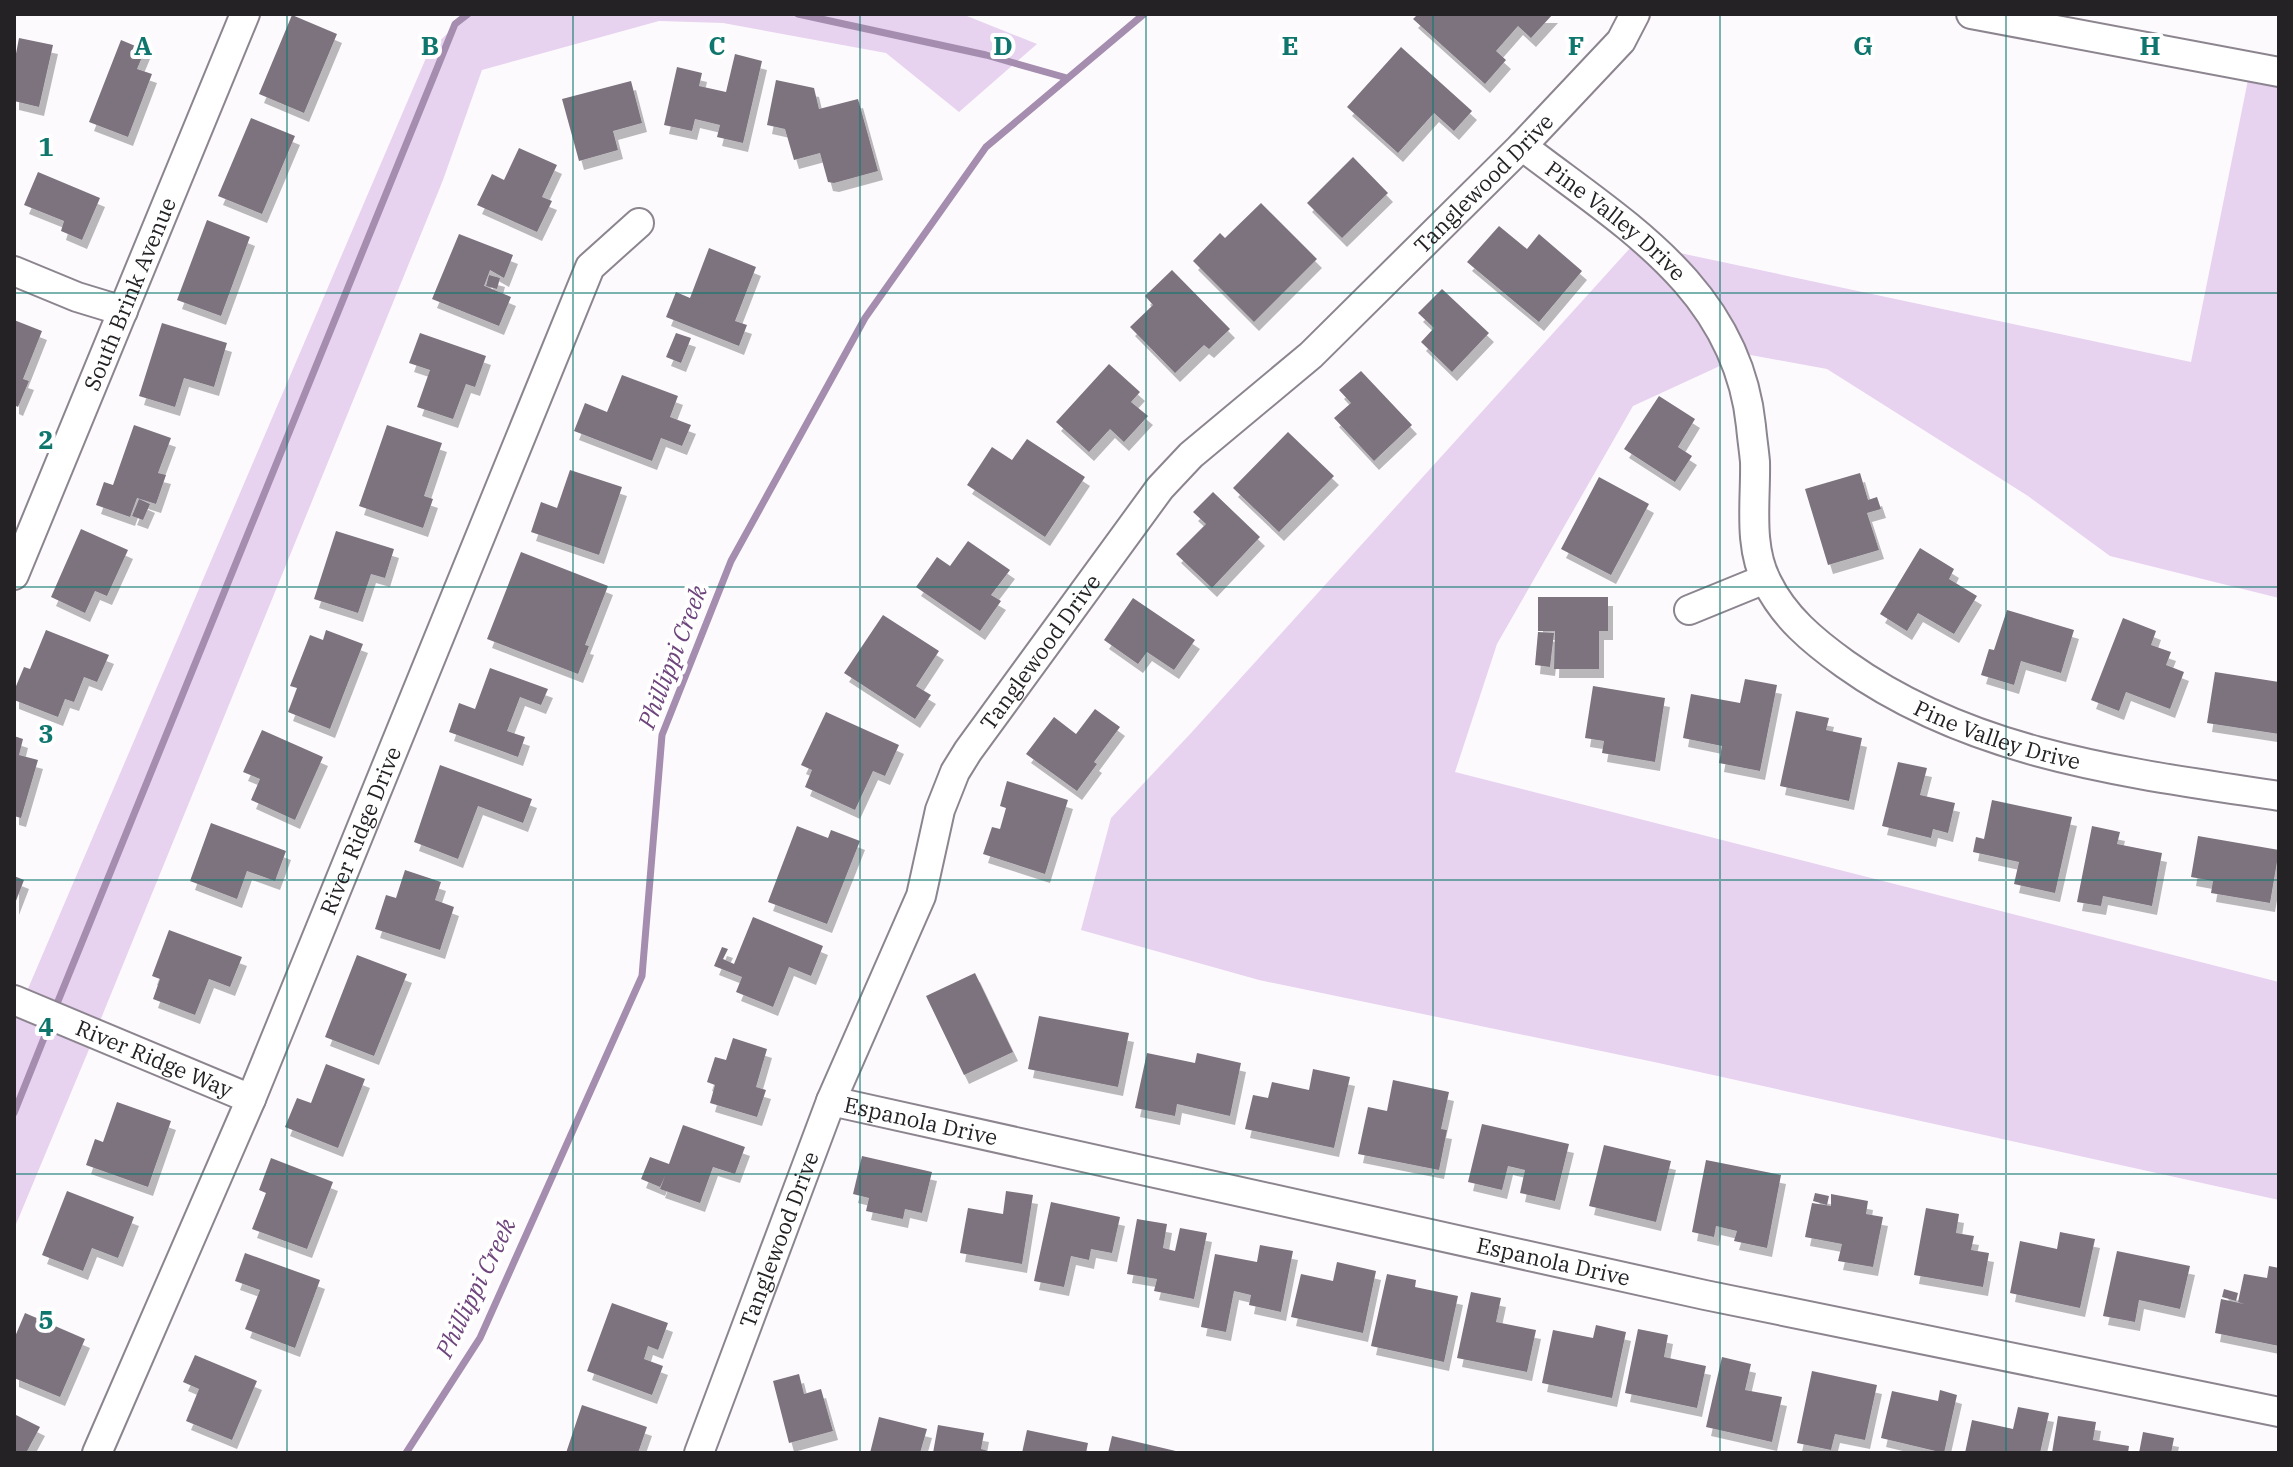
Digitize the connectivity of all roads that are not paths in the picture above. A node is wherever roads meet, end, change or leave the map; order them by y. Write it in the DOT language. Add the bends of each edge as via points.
graph roads {
  1 [pos="245,14"];
  2 [pos="1635,14"];
  3 [pos="1971,14"];
  4 [pos="2279,72"];
  5 [pos="1522,146"];
  6 [pos="639,223"];
  7 [pos="14,271"];
  8 [pos="123,311"];
  9 [pos="15,568"];
  10 [pos="1765,579"];
  11 [pos="1689,610"];
  12 [pos="2279,796"];
  13 [pos="38,1010"];
  14 [pos="251,1099"];
  15 [pos="831,1101"];
  16 [pos="2279,1412"];
  17 [pos="97,1453"];
  18 [pos="699,1453"];
  1 -- 8 [label="street, South Brink Avenue"];
  2 -- 5 [label="street, Tanglewood Drive" via="1621,41"];
  3 -- 4 [label="street"];
  5 -- 10 [label="street, Pine Valley Drive" via="1673,265 1713,314 1737,367 1750,417 1754,515"];
  5 -- 15 [label="street, Tanglewood Drive" via="1311,355 1191,455 1137,517 955,772 940,810 921,896"];
  6 -- 14 [label="street, River Ridge Drive" via="590,267"];
  7 -- 8 [label="street"];
  8 -- 9 [label="street, South Brink Avenue"];
  10 -- 11 [label="street"];
  10 -- 12 [label="street, Pine Valley Drive" via="1814,642 1862,676 1940,718 2099,768"];
  13 -- 14 [label="street, River Ridge Way"];
  14 -- 17 [label="street, River Ridge Drive"];
  15 -- 16 [label="street, Espanola Drive" via="1705,1295"];
  15 -- 18 [label="street, Tanglewood Drive"];
}
